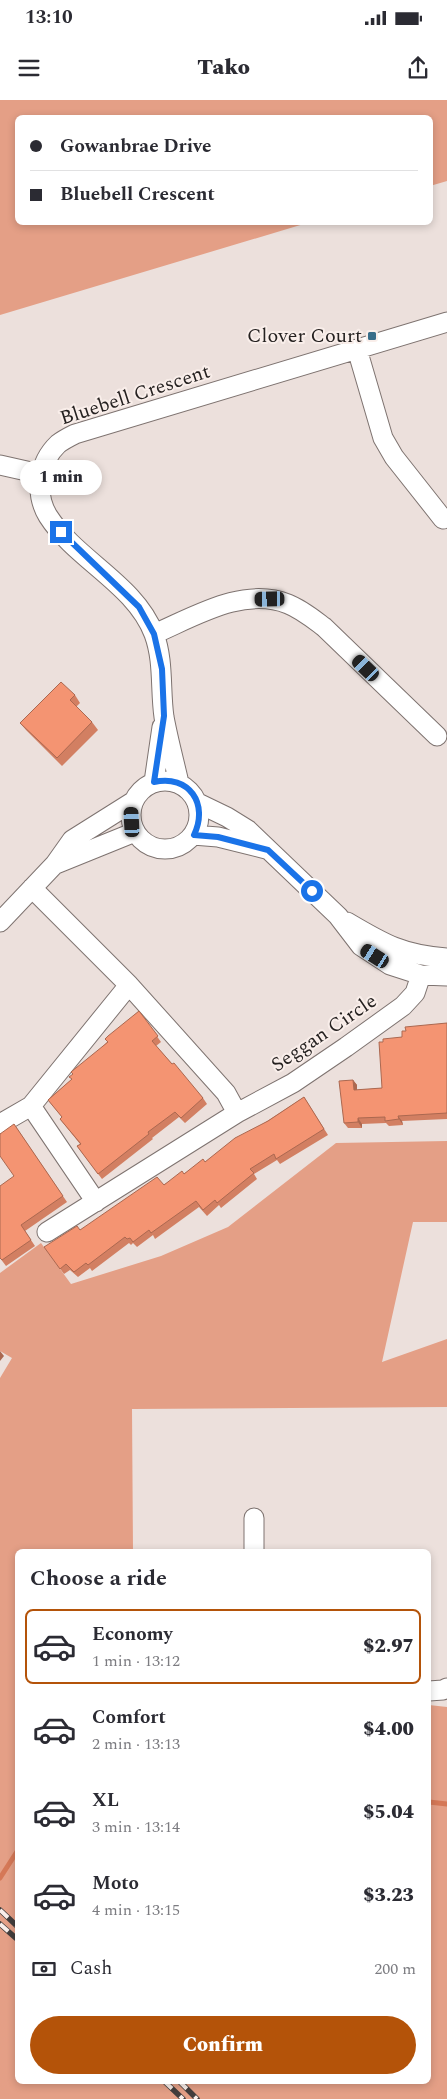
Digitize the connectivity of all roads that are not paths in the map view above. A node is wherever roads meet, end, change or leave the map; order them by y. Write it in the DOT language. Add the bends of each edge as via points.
graph roads {
  1 [pos="447,322"];
  2 [pos="357,349"];
  3 [pos="0,465"];
  4 [pos="40,474"];
  5 [pos="443,519"];
  6 [pos="154,634"];
  7 [pos="164,716"];
  8 [pos="437,736"];
  9 [pos="154,782"];
  10 [pos="179,783"];
  11 [pos="134,801"];
  12 [pos="198,804"];
  13 [pos="136,832"];
  14 [pos="194,835"];
  15 [pos="268,850"];
  16 [pos="55,864"];
  17 [pos="32,888"];
  18 [pos="338,916"];
  19 [pos="0,922"];
  20 [pos="447,958"];
  21 [pos="421,975"];
  22 [pos="447,976"];
  23 [pos="129,985"];
  24 [pos="31,1106"];
  25 [pos="238,1113"];
  26 [pos="0,1124"];
  27 [pos="96,1202"];
  28 [pos="48,1232"];
  29 [pos="254,1518"];
  30 [pos="254,1549"];
  31 [pos="447,1688"];
  32 [pos="431,1691"];
  1 -- 2 [label="street, Bluebell Crescent"];
  2 -- 4 [label="street, Bluebell Crescent" via="75,434 59,443 47,457"];
  2 -- 5 [label="street" via="383,438"];
  3 -- 4 [label="street"];
  4 -- 6 [label="street, Bluebell Crescent" via="40,498 48,516 139,607"];
  6 -- 7 [label="street, Bluebell Crescent" via="162,669"];
  6 -- 8 [label="street" via="228,602 270,599 288,604 324,627"];
  7 -- 9 [label="street, Bluebell Crescent"];
  7 -- 10 [label="street, Bluebell Crescent"];
  9 -- 10 [label="street"];
  9 -- 11 [label="street" via="138,793"];
  10 -- 12 [label="street" via="187,788"];
  11 -- 13 [label="street" via="131,817"];
  11 -- 16 [label="street" via="72,840"];
  12 -- 14 [label="street" via="199,820"];
  12 -- 15 [label="street" via="248,830"];
  13 -- 14 [label="street" via="149,845 168,849"];
  13 -- 16 [label="street"];
  14 -- 15 [label="street" via="218,837"];
  15 -- 18 [label="street"];
  16 -- 17 [label="street"];
  17 -- 19 [label="street"];
  17 -- 23 [label="street"];
  18 -- 20 [label="street" via="403,952"];
  18 -- 21 [label="street" via="360,946 390,965"];
  21 -- 22 [label="street"];
  21 -- 25 [label="street, Seggan Circle" via="415,993 403,1006 293,1083"];
  23 -- 24 [label="street"];
  23 -- 25 [label="street" via="226,1092"];
  24 -- 26 [label="street"];
  24 -- 27 [label="street"];
  25 -- 27 [label="street, Seggan Circle"];
  27 -- 28 [label="street, Seggan Circle"];
  29 -- 30 [label="street"];
  31 -- 32 [label="street"];
}
